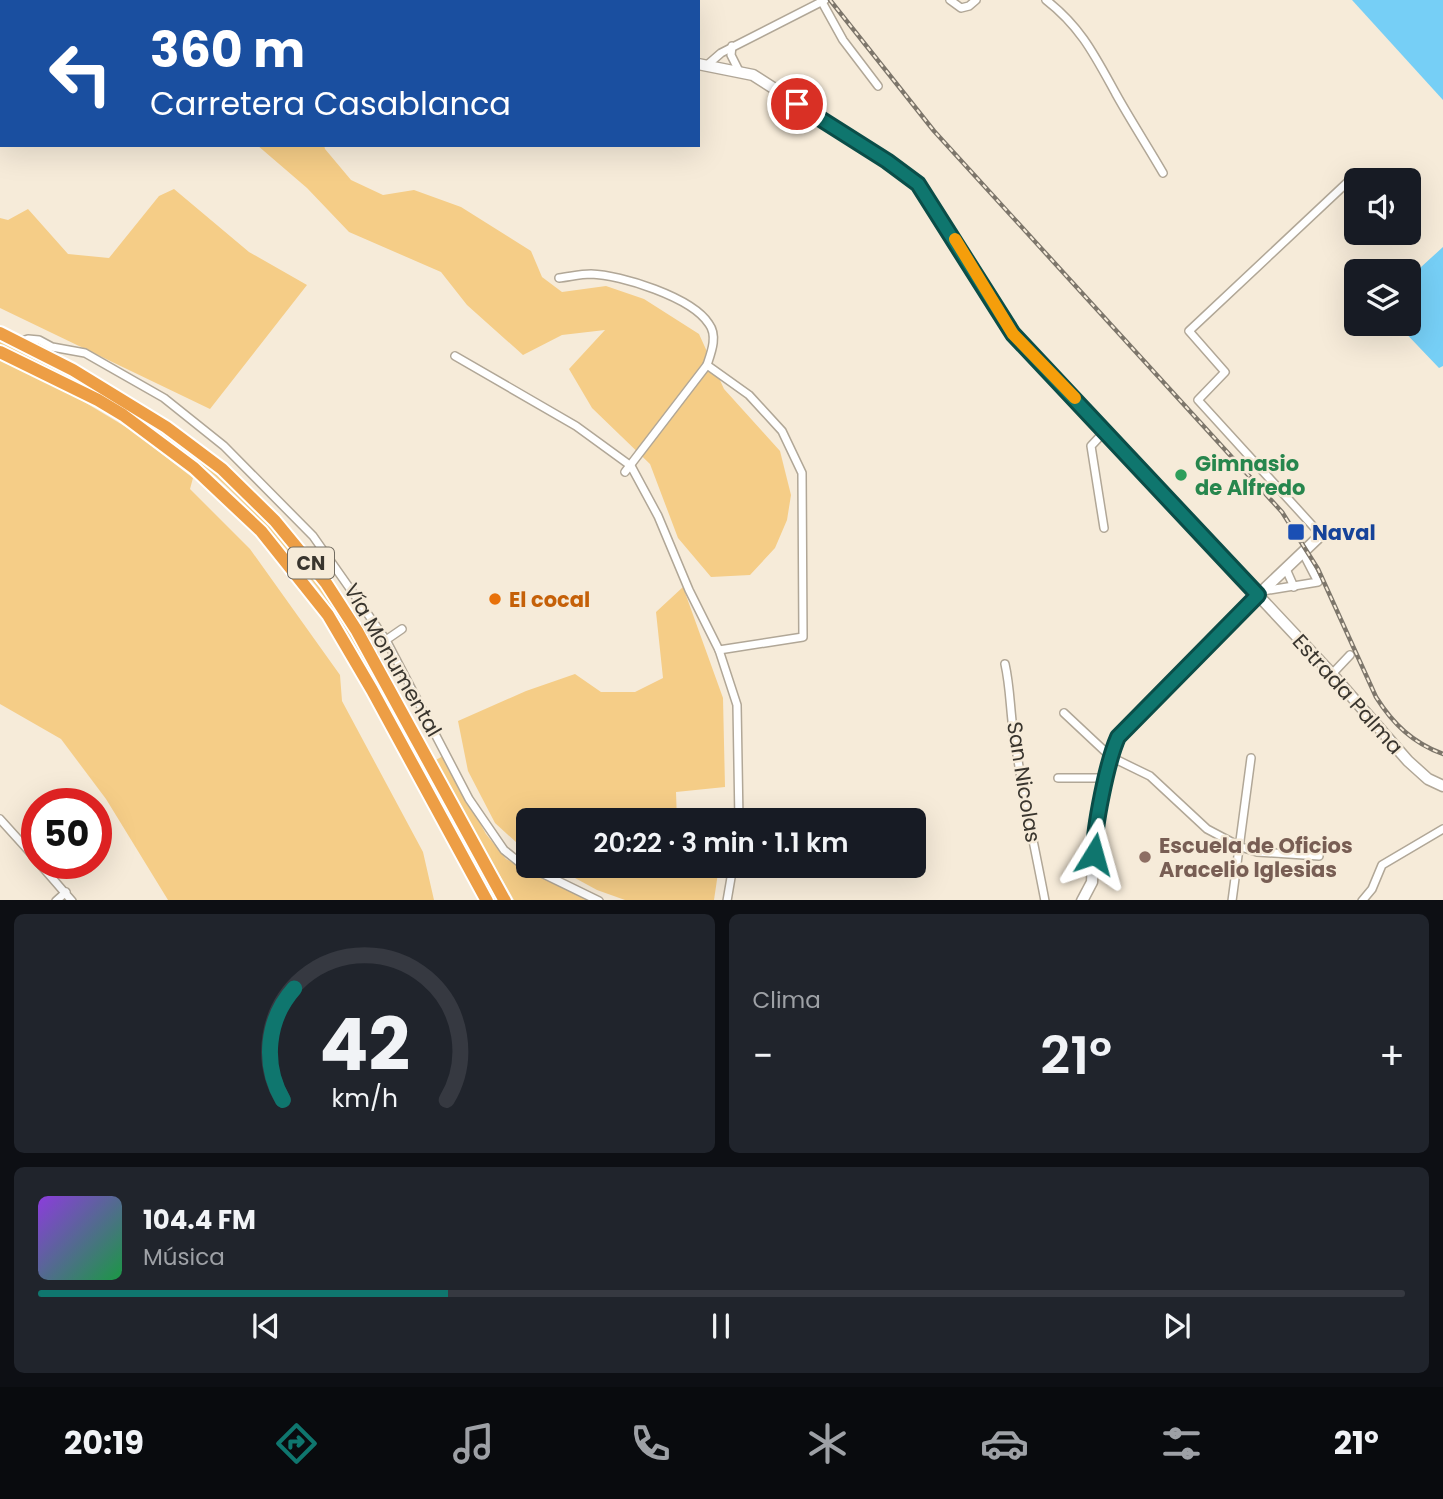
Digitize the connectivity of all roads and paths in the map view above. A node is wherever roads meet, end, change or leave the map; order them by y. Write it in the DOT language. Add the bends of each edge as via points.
graph roads {
  1 [pos="950,0"];
  2 [pos="976,0"];
  3 [pos="1046,0"];
  4 [pos="824,1"];
  5 [pos="732,46"];
  6 [pos="702,65"];
  7 [pos="739,71"];
  8 [pos="878,86"];
  9 [pos="1163,173"];
  10 [pos="1344,186"];
  11 [pos="559,278"];
  12 [pos="0,332"];
  13 [pos="19,342"];
  14 [pos="0,352"];
  15 [pos="455,356"];
  16 [pos="706,365"];
  17 [pos="1105,431"];
  18 [pos="628,469"];
  19 [pos="1104,528"];
  20 [pos="1321,535"];
  21 [pos="1303,553"];
  22 [pos="1286,569"];
  23 [pos="1294,587"];
  24 [pos="1260,593"];
  25 [pos="402,629"];
  26 [pos="386,640"];
  27 [pos="719,650"];
  28 [pos="1350,655"];
  29 [pos="1005,664"];
  30 [pos="1332,674"];
  31 [pos="1064,713"];
  32 [pos="1111,757"];
  33 [pos="1251,758"];
  34 [pos="1058,778"];
  35 [pos="1107,778"];
  36 [pos="1443,786"];
  37 [pos="739,808"];
  38 [pos="0,819"];
  39 [pos="1443,829"];
  40 [pos="21,842"];
  41 [pos="1241,846"];
  42 [pos="1319,856"];
  43 [pos="731,878"];
  44 [pos="54,879"];
  45 [pos="66,892"];
  46 [pos="57,900"];
  47 [pos="71,900"];
  48 [pos="485,900"];
  49 [pos="504,900"];
  50 [pos="597,900"];
  51 [pos="727,900"];
  52 [pos="1045,900"];
  53 [pos="1083,900"];
  54 [pos="1232,900"];
  55 [pos="1363,900"];
  1 -- 2 [label="street" via="961,8"];
  3 -- 9 [label="street" via="1079,30 1095,53"];
  4 -- 5 [label="street"];
  4 -- 8 [label="street" via="843,40"];
  5 -- 6 [label="street"];
  5 -- 7 [label="street"];
  6 -- 7 [label="main road, Estrada Palma"];
  7 -- 17 [label="main road, Estrada Palma" via="752,75 918,184 1013,334"];
  10 -- 20 [label="street" via="1189,331 1226,372 1198,400"];
  11 -- 16 [label="street" via="593,274 648,286 689,305 710,325 714,347"];
  12 -- 13 [label="highway, Vía Monumental / CN"];
  13 -- 26 [label="street" via="39,340 85,353 164,398 224,446 313,536"];
  13 -- 49 [label="highway, Vía Monumental / CN" via="128,402 185,440 240,485 303,553 357,631"];
  14 -- 48 [label="highway, Vía Monumental / CN" via="123,415 194,468 261,531 328,615"];
  15 -- 18 [label="street" via="576,426"];
  16 -- 18 [label="street"];
  16 -- 27 [label="street" via="749,395 782,431 802,472 803,638"];
  17 -- 19 [label="street" via="1091,446"];
  17 -- 24 [label="main road, Estrada Palma"];
  18 -- 27 [label="street" via="658,516"];
  20 -- 21 [label="main road"];
  21 -- 22 [label="main road"];
  21 -- 23 [label="street" via="1318,582"];
  22 -- 23 [label="street"];
  22 -- 24 [label="main road"];
  23 -- 24 [label="street"];
  24 -- 30 [label="main road, Estrada Palma"];
  24 -- 32 [label="main road" via="1118,737"];
  25 -- 26 [label="street"];
  26 -- 50 [label="street" via="470,799 504,850"];
  27 -- 37 [label="street" via="737,705"];
  28 -- 30 [label="street"];
  29 -- 52 [label="street, San Nicolas"];
  30 -- 36 [label="main road, Estrada Palma" via="1408,761"];
  31 -- 32 [label="street"];
  32 -- 35 [label="main road"];
  32 -- 41 [label="street" via="1150,776 1207,829"];
  33 -- 41 [label="street"];
  34 -- 35 [label="street"];
  35 -- 53 [label="main road" via="1094,840 1092,882"];
  38 -- 40 [label="street"];
  39 -- 55 [label="street" via="1389,861"];
  41 -- 42 [label="street" via="1274,854"];
  41 -- 54 [label="street"];
  43 -- 51 [label="street"];
  44 -- 45 [label="street"];
  45 -- 46 [label="street"];
  45 -- 47 [label="street"];
}
